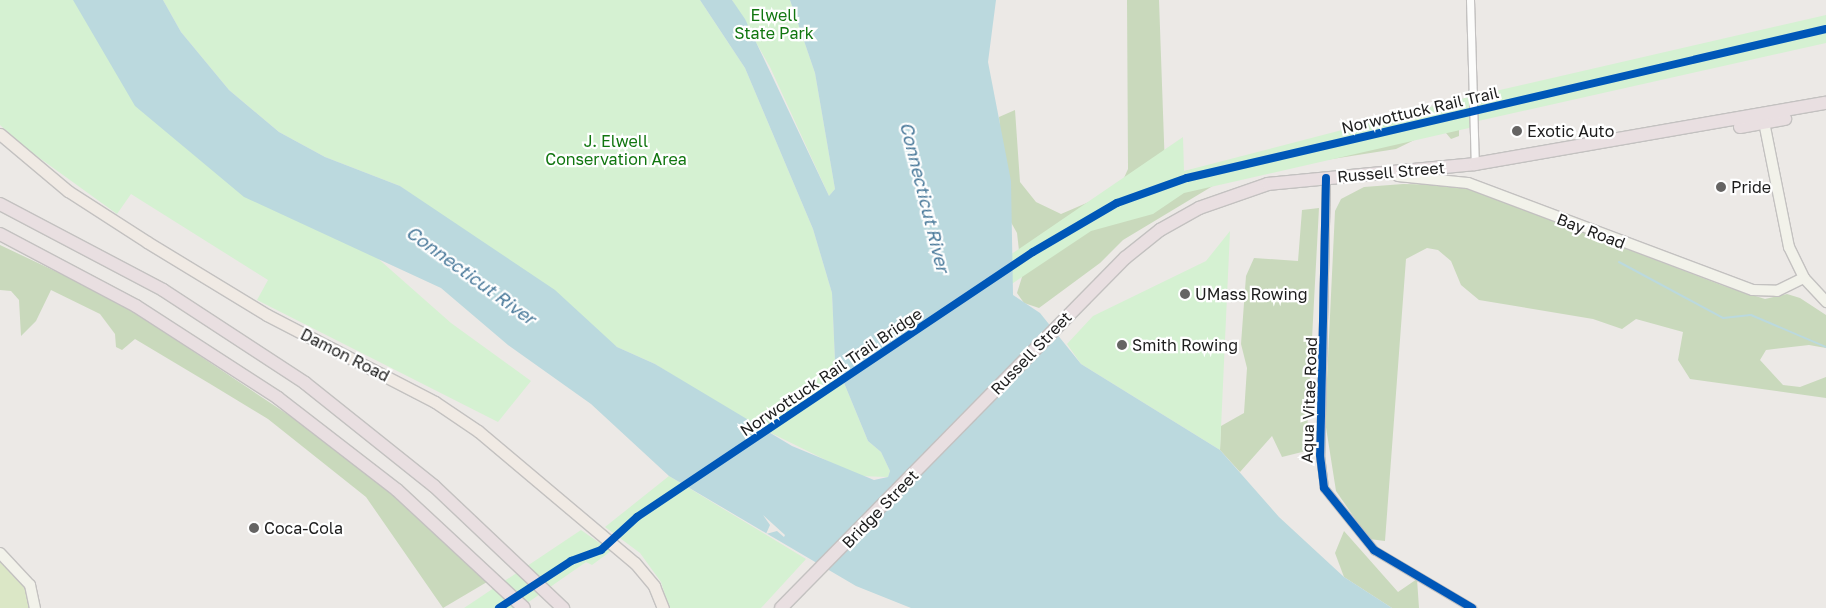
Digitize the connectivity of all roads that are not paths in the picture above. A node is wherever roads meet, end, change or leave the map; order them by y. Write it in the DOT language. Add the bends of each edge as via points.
graph roads {
  1 [pos="1470,0"];
  2 [pos="1826,103"];
  3 [pos="1826,112"];
  4 [pos="1764,118"];
  5 [pos="0,134"];
  6 [pos="1475,164"];
  7 [pos="1374,174"];
  8 [pos="1326,178"];
  9 [pos="0,204"];
  10 [pos="0,234"];
  11 [pos="1804,278"];
  12 [pos="1826,302"];
  13 [pos="973,412"];
  14 [pos="0,553"];
  15 [pos="663,607"];
  16 [pos="783,607"];
  17 [pos="34,608"];
  18 [pos="524,608"];
  19 [pos="563,608"];
  20 [pos="1472,608"];
  1 -- 6 [label="street"];
  2 -- 4 [label="highway, Russell Street"];
  3 -- 4 [label="highway, Russell Street"];
  4 -- 6 [label="highway, Russell Street"];
  4 -- 11 [label="main road" via="1783,227"];
  5 -- 15 [label="main road, Damon Road" via="68,191 138,237 267,315 435,402 478,431 636,563 654,586"];
  6 -- 7 [label="highway, Russell Street"];
  7 -- 8 [label="highway, Russell Street"];
  7 -- 11 [label="main road, Bay Road" via="1468,183 1753,290 1777,291"];
  8 -- 13 [label="highway, Russell Street" via="1268,184 1199,208 1147,240"];
  8 -- 20 [label="street, Aqua Vitae Road" via="1322,481 1336,508 1374,550"];
  9 -- 19 [label="highway" via="148,282 283,368 404,460"];
  10 -- 18 [label="highway" via="144,311 270,392 386,480"];
  11 -- 12 [label="main road"];
  13 -- 16 [label="highway, Bridge Street"];
  14 -- 17 [label="main road" via="32,589"];
}
